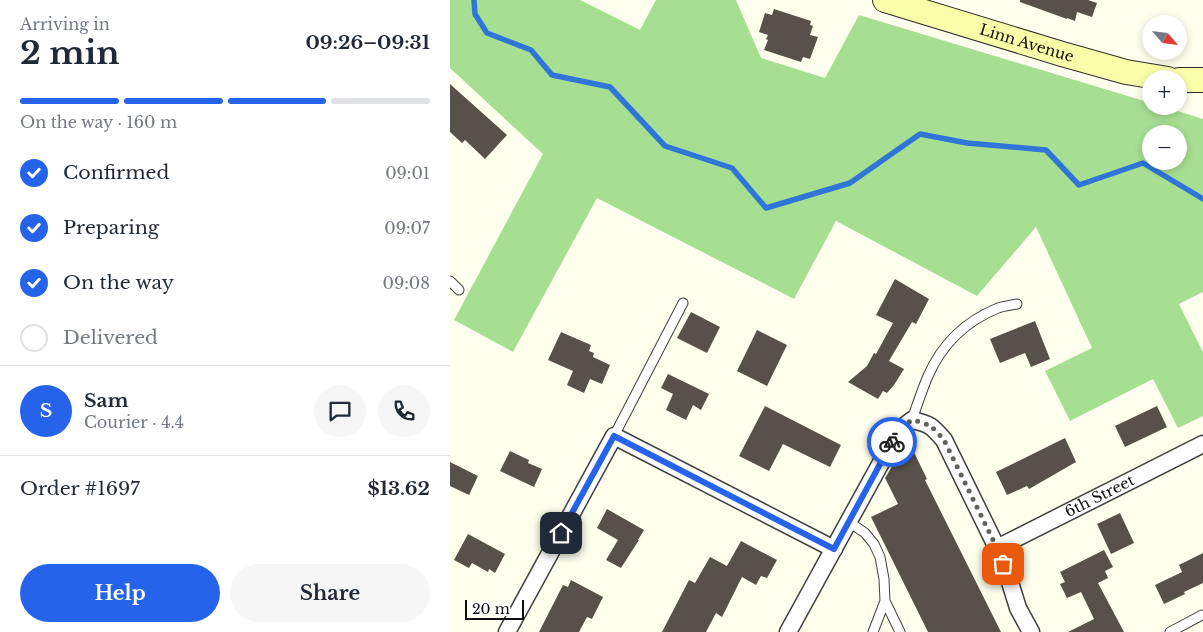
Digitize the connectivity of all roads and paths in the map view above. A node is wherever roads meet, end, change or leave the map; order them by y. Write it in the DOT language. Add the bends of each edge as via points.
graph roads {
  1 [pos="885,0"];
  2 [pos="1142,75"];
  3 [pos="1187,80"];
  4 [pos="1203,80"];
  5 [pos="450,282"];
  6 [pos="459,290"];
  7 [pos="683,303"];
  8 [pos="1017,304"];
  9 [pos="912,420"];
  10 [pos="614,436"];
  11 [pos="1203,444"];
  12 [pos="849,522"];
  13 [pos="997,548"];
  14 [pos="834,549"];
  15 [pos="886,601"];
  16 [pos="1202,615"];
  17 [pos="507,632"];
  18 [pos="788,632"];
  19 [pos="873,632"];
  20 [pos="900,632"];
  21 [pos="1031,632"];
  22 [pos="1170,632"];
  1 -- 2 [label="main road, Linn Avenue"];
  3 -- 4 [label="main road"];
  5 -- 6 [label="lane"];
  7 -- 10 [label="lane"];
  8 -- 9 [label="lane" via="998,308 956,333 928,375"];
  9 -- 12 [label="street" via="894,439"];
  9 -- 13 [label="street" via="926,423 944,440"];
  10 -- 14 [label="street"];
  10 -- 17 [label="street"];
  11 -- 13 [label="street, 6th Street"];
  12 -- 14 [label="street"];
  12 -- 15 [label="lane" via="865,532 874,544 880,557"];
  13 -- 21 [label="street" via="1018,608"];
  14 -- 18 [label="street"];
  15 -- 19 [label="lane"];
  15 -- 20 [label="lane"];
  16 -- 22 [label="lane"];
}
